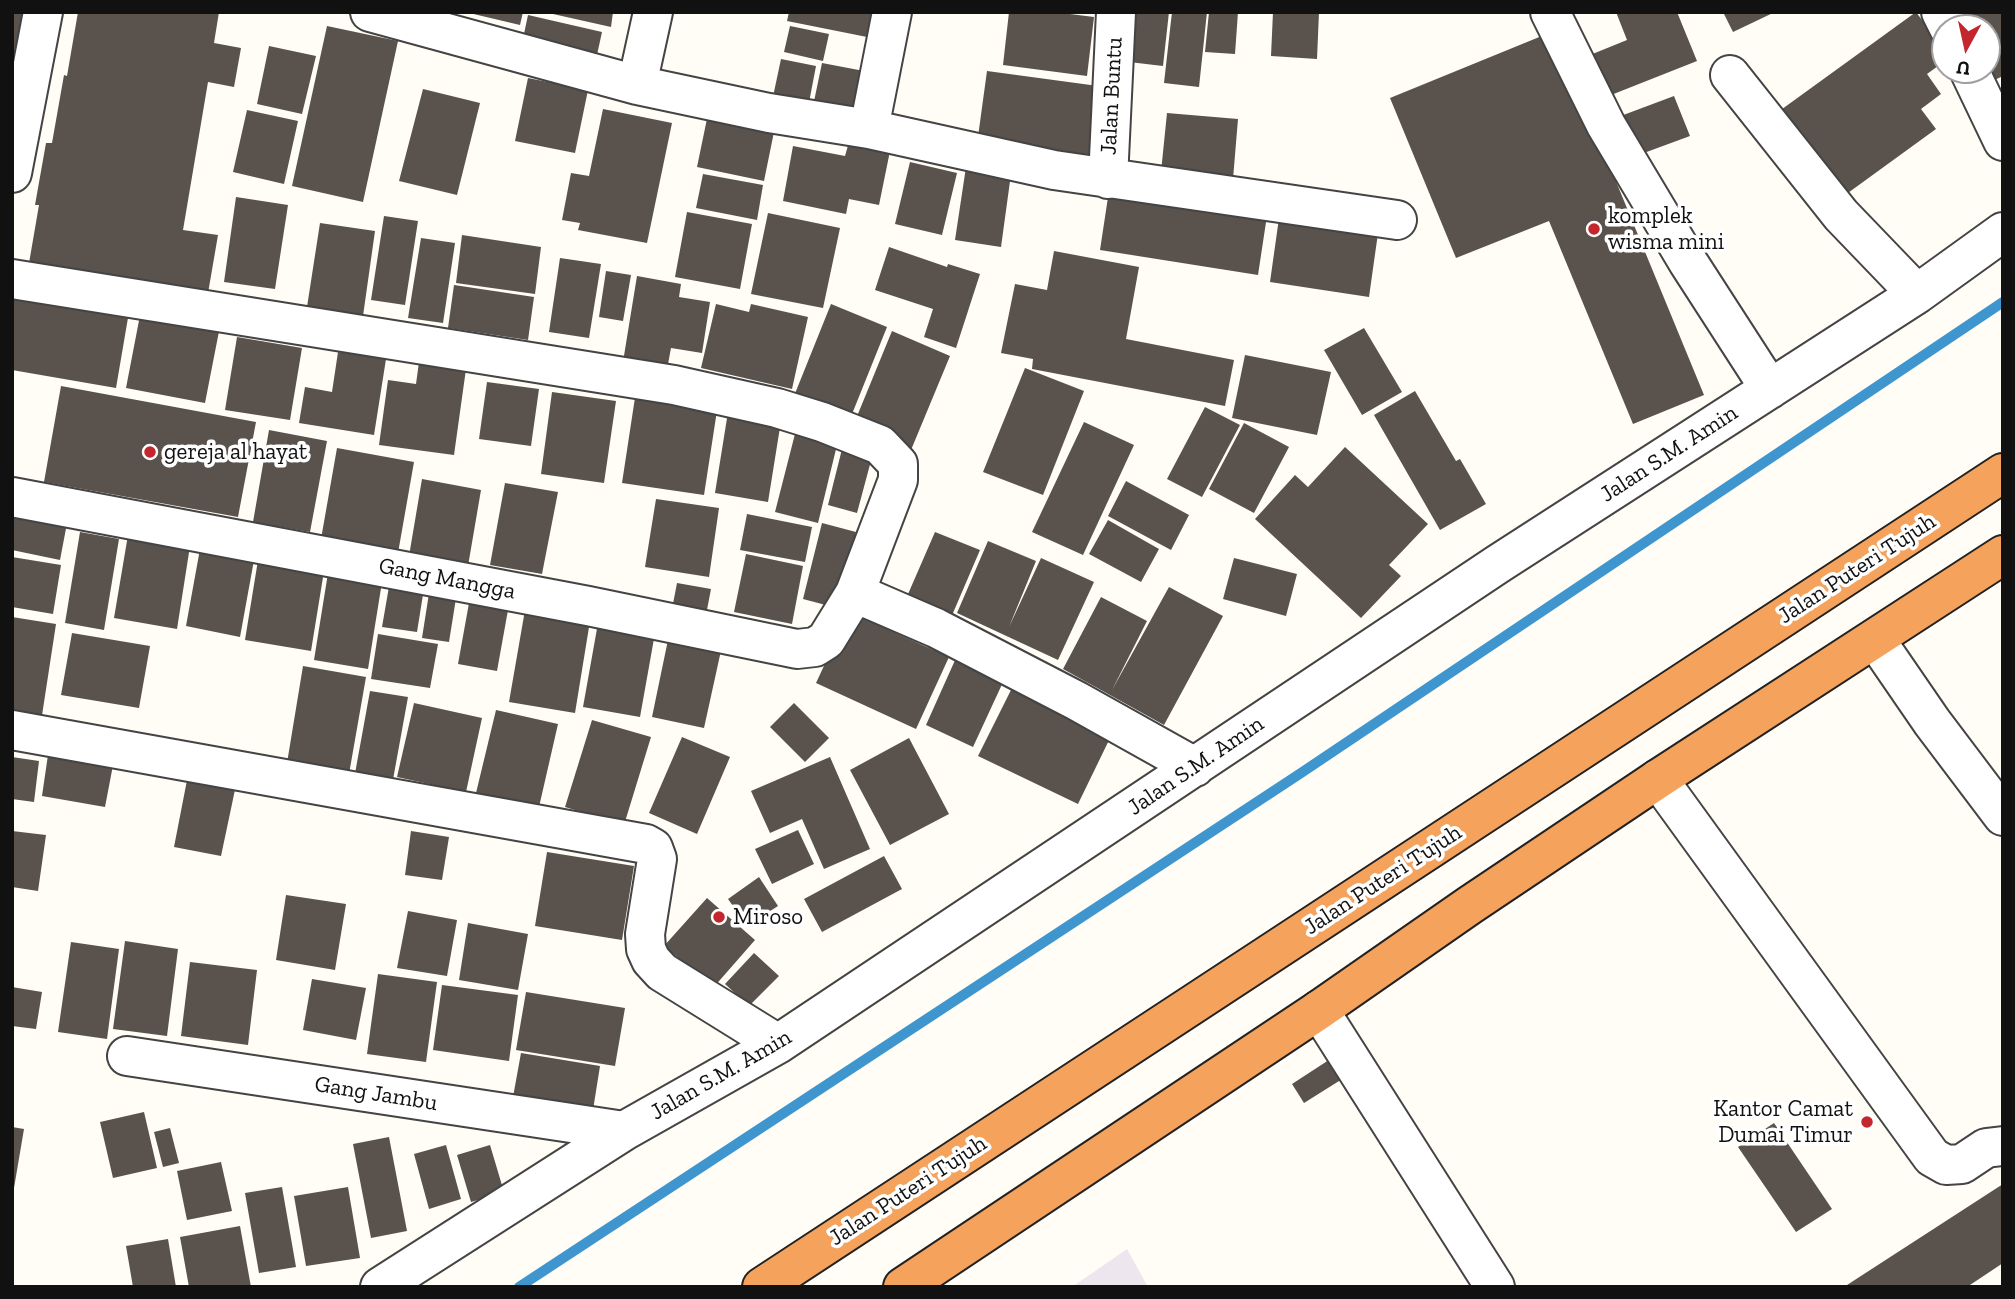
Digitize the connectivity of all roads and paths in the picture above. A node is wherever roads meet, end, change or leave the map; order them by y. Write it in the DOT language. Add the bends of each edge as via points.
graph roads {
  1 [pos="43,12"];
  2 [pos="369,12"];
  3 [pos="653,12"];
  4 [pos="892,12"];
  5 [pos="1116,12"];
  6 [pos="1550,12"];
  7 [pos="1730,75"];
  8 [pos="1976,84"];
  9 [pos="637,85"];
  10 [pos="869,129"];
  11 [pos="2003,141"];
  12 [pos="12,173"];
  13 [pos="1108,179"];
  14 [pos="1397,220"];
  15 [pos="2003,232"];
  16 [pos="12,279"];
  17 [pos="1917,294"];
  18 [pos="1770,389"];
  19 [pos="2003,473"];
  20 [pos="12,497"];
  21 [pos="2003,555"];
  22 [pos="855,593"];
  23 [pos="1875,639"];
  24 [pos="12,730"];
  25 [pos="1195,767"];
  26 [pos="1658,779"];
  27 [pos="2003,816"];
  28 [pos="1319,1010"];
  29 [pos="778,1044"];
  30 [pos="127,1056"];
  31 [pos="624,1131"];
  32 [pos="2003,1146"];
  33 [pos="380,1287"];
  34 [pos="762,1287"];
  35 [pos="903,1287"];
  36 [pos="1495,1287"];
  1 -- 12 [label="street"];
  2 -- 9 [label="street"];
  3 -- 9 [label="street"];
  4 -- 10 [label="street"];
  5 -- 13 [label="street, Jalan Buntu"];
  6 -- 18 [label="street" via="1613,136"];
  7 -- 17 [label="street" via="1841,215"];
  8 -- 11 [label="street"];
  9 -- 10 [label="street"];
  10 -- 13 [label="street"];
  13 -- 14 [label="street"];
  15 -- 17 [label="street, Jalan S.M. Amin"];
  16 -- 22 [label="street, Gang Mangga" via="674,385 822,422 880,444 898,464 898,480"];
  17 -- 18 [label="street, Jalan S.M. Amin"];
  18 -- 25 [label="street, Jalan S.M. Amin" via="1497,564"];
  19 -- 34 [label="highway, Jalan Puteri Tujuh"];
  20 -- 22 [label="street, Gang Mangga" via="797,649 826,640"];
  21 -- 23 [label="highway"];
  22 -- 25 [label="street" via="936,628"];
  23 -- 26 [label="highway"];
  23 -- 27 [label="street"];
  24 -- 29 [label="street" via="646,844 657,859 645,934 651,960 662,972"];
  25 -- 29 [label="street, Jalan S.M. Amin"];
  26 -- 28 [label="highway"];
  26 -- 32 [label="street" via="1932,1157 1946,1165 1962,1164 1986,1149"];
  28 -- 35 [label="highway"];
  28 -- 36 [label="street"];
  29 -- 31 [label="street, Jalan S.M. Amin"];
  30 -- 31 [label="street, Gang Jambu"];
  31 -- 33 [label="street, Jalan S.M. Amin"];
}
